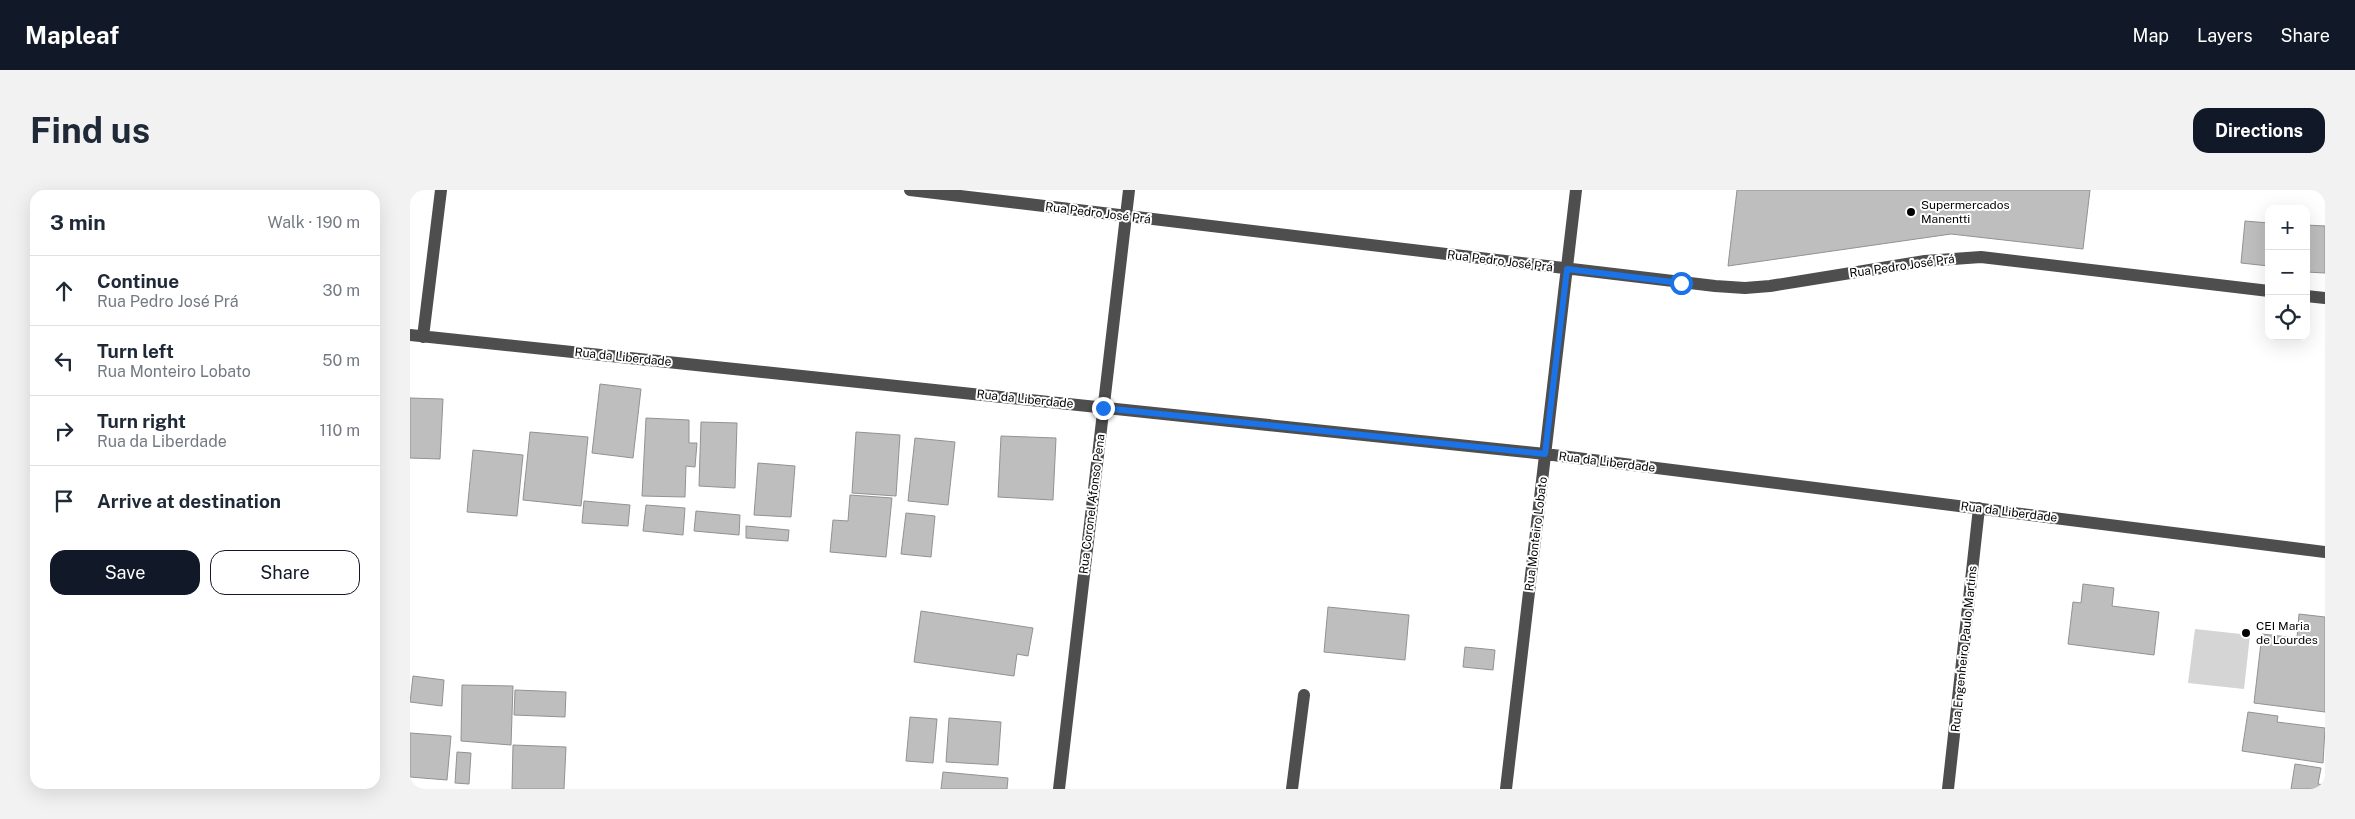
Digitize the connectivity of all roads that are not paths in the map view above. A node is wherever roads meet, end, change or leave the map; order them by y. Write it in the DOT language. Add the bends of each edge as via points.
graph roads {
  1 [pos="441,190"];
  2 [pos="910,190"];
  3 [pos="1129,190"];
  4 [pos="1576,190"];
  5 [pos="1126,216"];
  6 [pos="1567,269"];
  7 [pos="2265,291"];
  8 [pos="2310,296"];
  9 [pos="2325,298"];
  10 [pos="410,335"];
  11 [pos="423,337"];
  12 [pos="1103,408"];
  13 [pos="1545,454"];
  14 [pos="1979,508"];
  15 [pos="2325,552"];
  16 [pos="1304,695"];
  17 [pos="1059,789"];
  18 [pos="1292,789"];
  19 [pos="1506,789"];
  20 [pos="1948,789"];
  1 -- 11 [label="street"];
  2 -- 5 [label="street, Rua Pedro José Prá"];
  3 -- 5 [label="street, Rua Coronel Afonso Pena"];
  4 -- 6 [label="street, Rua Monteiro Lobato"];
  5 -- 6 [label="street, Rua Pedro José Prá"];
  5 -- 12 [label="street, Rua Coronel Afonso Pena"];
  6 -- 7 [label="street, Rua Pedro José Prá" via="1745,288 1925,261 1981,257"];
  6 -- 13 [label="street, Rua Monteiro Lobato"];
  8 -- 9 [label="street"];
  10 -- 11 [label="street, Rua da Liberdade"];
  11 -- 12 [label="street, Rua da Liberdade"];
  12 -- 13 [label="street, Rua da Liberdade"];
  12 -- 17 [label="street, Rua Coronel Afonso Pena"];
  13 -- 14 [label="street, Rua da Liberdade"];
  13 -- 19 [label="street, Rua Monteiro Lobato"];
  14 -- 15 [label="street, Rua da Liberdade"];
  14 -- 20 [label="street, Rua Engenheiro Paulo Martins"];
  16 -- 18 [label="street"];
}
